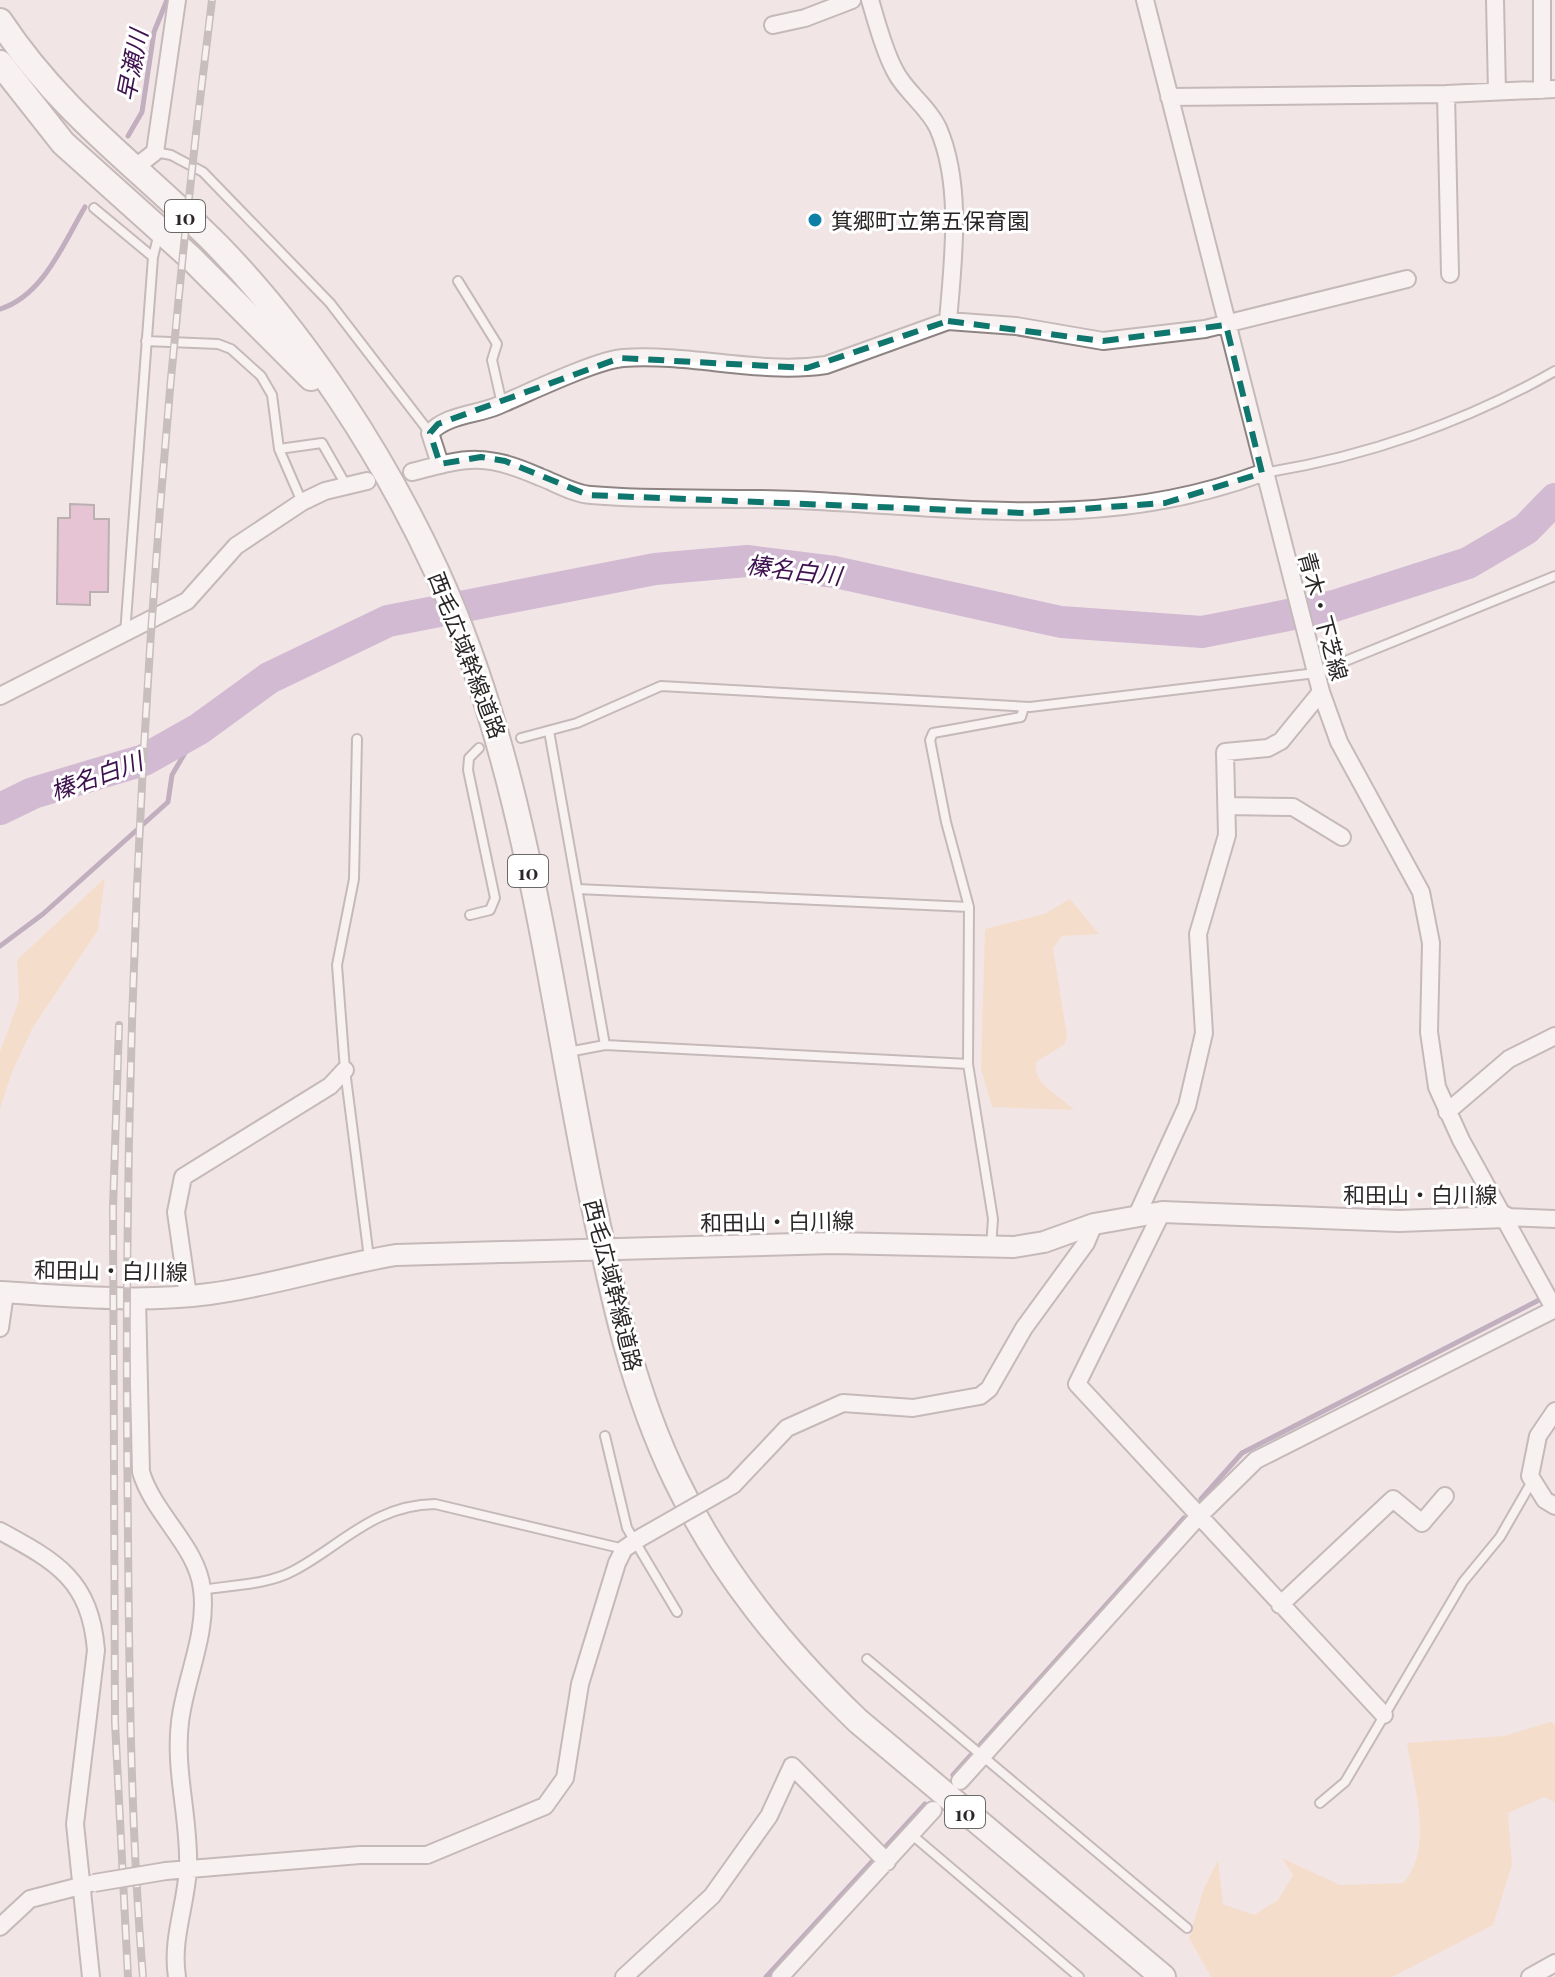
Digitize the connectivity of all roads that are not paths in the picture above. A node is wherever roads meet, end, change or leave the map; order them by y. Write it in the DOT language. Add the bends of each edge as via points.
graph roads {
  1 [pos="177,0"];
  2 [pos="852,0"];
  3 [pos="870,0"];
  4 [pos="1145,0"];
  5 [pos="1495,0"];
  6 [pos="1542,0"];
  7 [pos="0,21"];
  8 [pos="773,25"];
  9 [pos="0,63"];
  10 [pos="1548,90"];
  11 [pos="1497,92"];
  12 [pos="1446,94"];
  13 [pos="1169,97"];
  14 [pos="155,152"];
  15 [pos="132,170"];
  16 [pos="94,208"];
  17 [pos="160,231"];
  18 [pos="153,257"];
  19 [pos="1450,274"];
  20 [pos="1407,279"];
  21 [pos="458,281"];
  22 [pos="948,321"];
  23 [pos="1226,325"];
  24 [pos="146,341"];
  25 [pos="1555,371"];
  26 [pos="502,404"];
  27 [pos="353,424"];
  28 [pos="430,433"];
  29 [pos="279,449"];
  30 [pos="440,464"];
  31 [pos="412,472"];
  32 [pos="1262,473"];
  33 [pos="367,481"];
  34 [pos="346,485"];
  35 [pos="302,502"];
  36 [pos="1555,576"];
  37 [pos="125,635"];
  38 [pos="1316,673"];
  39 [pos="1321,692"];
  40 [pos="0,696"];
  41 [pos="1024,707"];
  42 [pos="549,731"];
  43 [pos="521,738"];
  44 [pos="357,739"];
  45 [pos="479,748"];
  46 [pos="1227,806"];
  47 [pos="1342,837"];
  48 [pos="577,889"];
  49 [pos="969,907"];
  50 [pos="470,915"];
  51 [pos="1555,1036"];
  52 [pos="605,1045"];
  53 [pos="563,1052"];
  54 [pos="968,1064"];
  55 [pos="345,1070"];
  56 [pos="1447,1112"];
  57 [pos="1162,1212"];
  58 [pos="1137,1215"];
  59 [pos="1505,1217"];
  60 [pos="1555,1219"];
  61 [pos="1094,1224"];
  62 [pos="991,1248"];
  63 [pos="603,1251"];
  64 [pos="370,1259"];
  65 [pos="3,1292"];
  66 [pos="188,1296"];
  67 [pos="137,1298"];
  68 [pos="1555,1309"];
  69 [pos="0,1328"];
  70 [pos="1555,1411"];
  71 [pos="605,1436"];
  72 [pos="1531,1483"];
  73 [pos="1445,1496"];
  74 [pos="1555,1506"];
  75 [pos="1198,1517"];
  76 [pos="0,1531"];
  77 [pos="632,1543"];
  78 [pos="202,1590"];
  79 [pos="1280,1605"];
  80 [pos="677,1612"];
  81 [pos="867,1659"];
  82 [pos="1384,1715"];
  83 [pos="982,1756"];
  84 [pos="960,1781"];
  85 [pos="1320,1803"];
  86 [pos="933,1810"];
  87 [pos="910,1833"];
  88 [pos="886,1861"];
  89 [pos="188,1868"];
  90 [pos="87,1884"];
  91 [pos="0,1927"];
  92 [pos="1187,1928"];
  93 [pos="1555,1963"];
  94 [pos="91,1977"];
  95 [pos="177,1977"];
  96 [pos="624,1977"];
  97 [pos="780,1977"];
  98 [pos="1079,1977"];
  99 [pos="1163,1977"];
  100 [pos="1530,1977"];
  1 -- 14 [label="street"];
  2 -- 8 [label="street"];
  3 -- 22 [label="street" via="894,71 936,124 943,142 953,256"];
  4 -- 13 [label="street, 青木・下芝線"];
  5 -- 11 [label="street"];
  6 -- 10 [label="street"];
  7 -- 15 [label="main road, 西毛広域幹線道路 / 10" via="60,98"];
  9 -- 17 [label="main road, 西毛広域幹線道路 / 10" via="63,143"];
  10 -- 11 [label="street"];
  11 -- 12 [label="street"];
  12 -- 13 [label="street"];
  12 -- 19 [label="street"];
  13 -- 23 [label="street, 青木・下芝線"];
  14 -- 15 [label="street"];
  14 -- 28 [label="lane" via="203,172 330,303"];
  15 -- 27 [label="main road, 西毛広域幹線道路 / 10" via="214,242 279,311"];
  16 -- 18 [label="lane"];
  17 -- 18 [label="lane"];
  17 -- 27 [label="main road, 西毛広域幹線道路 / 10" via="220,285"];
  18 -- 24 [label="lane"];
  20 -- 23 [label="street"];
  21 -- 26 [label="lane" via="497,344 492,360"];
  22 -- 23 [label="street" via="1103,341"];
  22 -- 26 [label="street" via="807,368 620,358"];
  23 -- 32 [label="street, 青木・下芝線"];
  24 -- 29 [label="lane" via="231,349 261,376 272,395"];
  24 -- 37 [label="lane"];
  25 -- 32 [label="lane" via="1457,419 1392,442"];
  26 -- 28 [label="street" via="438,424"];
  27 -- 53 [label="main road, 西毛広域幹線道路 / 10" via="414,523 486,691 509,776"];
  28 -- 30 [label="street"];
  29 -- 34 [label="lane" via="322,443"];
  29 -- 35 [label="lane"];
  30 -- 31 [label="street"];
  30 -- 32 [label="street" via="481,457 505,461 588,495 1025,513 1165,503"];
  32 -- 38 [label="street, 青木・下芝線"];
  33 -- 34 [label="street"];
  34 -- 35 [label="street"];
  35 -- 37 [label="street" via="236,546 187,601"];
  36 -- 38 [label="lane"];
  37 -- 40 [label="street"];
  38 -- 39 [label="street, 青木・下芝線"];
  38 -- 41 [label="lane"];
  39 -- 46 [label="street" via="1281,741 1268,748 1225,752"];
  39 -- 56 [label="street, 青木・下芝線" via="1339,742 1421,892 1431,943 1431,1054"];
  41 -- 42 [label="lane" via="661,686"];
  41 -- 49 [label="lane" via="1021,717 933,733 930,740"];
  42 -- 43 [label="lane"];
  42 -- 48 [label="lane"];
  44 -- 55 [label="lane" via="354,879 337,965"];
  45 -- 50 [label="lane" via="469,758 468,770 495,898 490,910"];
  46 -- 47 [label="street" via="1293,807"];
  46 -- 58 [label="street" via="1227,835 1198,934 1204,1033 1187,1106"];
  48 -- 49 [label="lane"];
  48 -- 52 [label="lane"];
  49 -- 54 [label="lane"];
  51 -- 56 [label="street" via="1509,1059"];
  52 -- 53 [label="lane"];
  52 -- 54 [label="lane"];
  53 -- 63 [label="main road, 西毛広域幹線道路 / 10"];
  54 -- 62 [label="lane" via="993,1219"];
  55 -- 64 [label="lane"];
  55 -- 66 [label="street" via="330,1086 183,1177 176,1212"];
  56 -- 59 [label="street, 青木・下芝線"];
  57 -- 58 [label="street, 和田山・白川線"];
  57 -- 59 [label="street, 和田山・白川線" via="1399,1221"];
  57 -- 75 [label="street" via="1077,1384"];
  58 -- 61 [label="street, 和田山・白川線"];
  59 -- 60 [label="street, 和田山・白川線"];
  59 -- 68 [label="street, 青木・下芝線"];
  61 -- 62 [label="street, 和田山・白川線" via="1044,1242"];
  61 -- 77 [label="street, bridge" via="980,1396 913,1408 843,1403 787,1428 733,1485"];
  62 -- 63 [label="street, 和田山・白川線" via="833,1243"];
  63 -- 64 [label="street, 和田山・白川線"];
  63 -- 99 [label="main road, 西毛広域幹線道路 / 10" via="640,1390 673,1475 731,1576 776,1636 858,1721"];
  64 -- 66 [label="street, 和田山・白川線"];
  65 -- 67 [label="street, 和田山・白川線"];
  65 -- 69 [label="street"];
  66 -- 67 [label="street, 和田山・白川線"];
  67 -- 78 [label="street" via="141,1472 148,1495 199,1571"];
  68 -- 75 [label="street" via="1256,1460"];
  70 -- 72 [label="street" via="1538,1436"];
  71 -- 77 [label="lane"];
  72 -- 74 [label="street"];
  72 -- 82 [label="lane" via="1500,1537 1463,1582"];
  73 -- 79 [label="street" via="1422,1523 1393,1499"];
  75 -- 79 [label="street"];
  75 -- 83 [label="street"];
  76 -- 90 [label="street" via="64,1569 94,1623 96,1650 75,1824"];
  77 -- 78 [label="lane" via="422,1504 359,1526 280,1576"];
  77 -- 80 [label="lane"];
  77 -- 89 [label="street" via="580,1684 565,1778 545,1806 427,1855"];
  78 -- 89 [label="street" via="203,1609 180,1721"];
  79 -- 82 [label="street"];
  81 -- 83 [label="lane"];
  82 -- 85 [label="lane" via="1345,1782"];
  83 -- 84 [label="street"];
  83 -- 92 [label="lane"];
  86 -- 87 [label="street"];
  87 -- 88 [label="street"];
  87 -- 98 [label="lane"];
  88 -- 96 [label="street" via="792,1766 769,1816 712,1896"];
  88 -- 97 [label="street"];
  89 -- 90 [label="street, bridge"];
  89 -- 95 [label="street" via="177,1925"];
  90 -- 91 [label="street" via="30,1899"];
  90 -- 94 [label="street"];
  93 -- 100 [label="street"];
}
